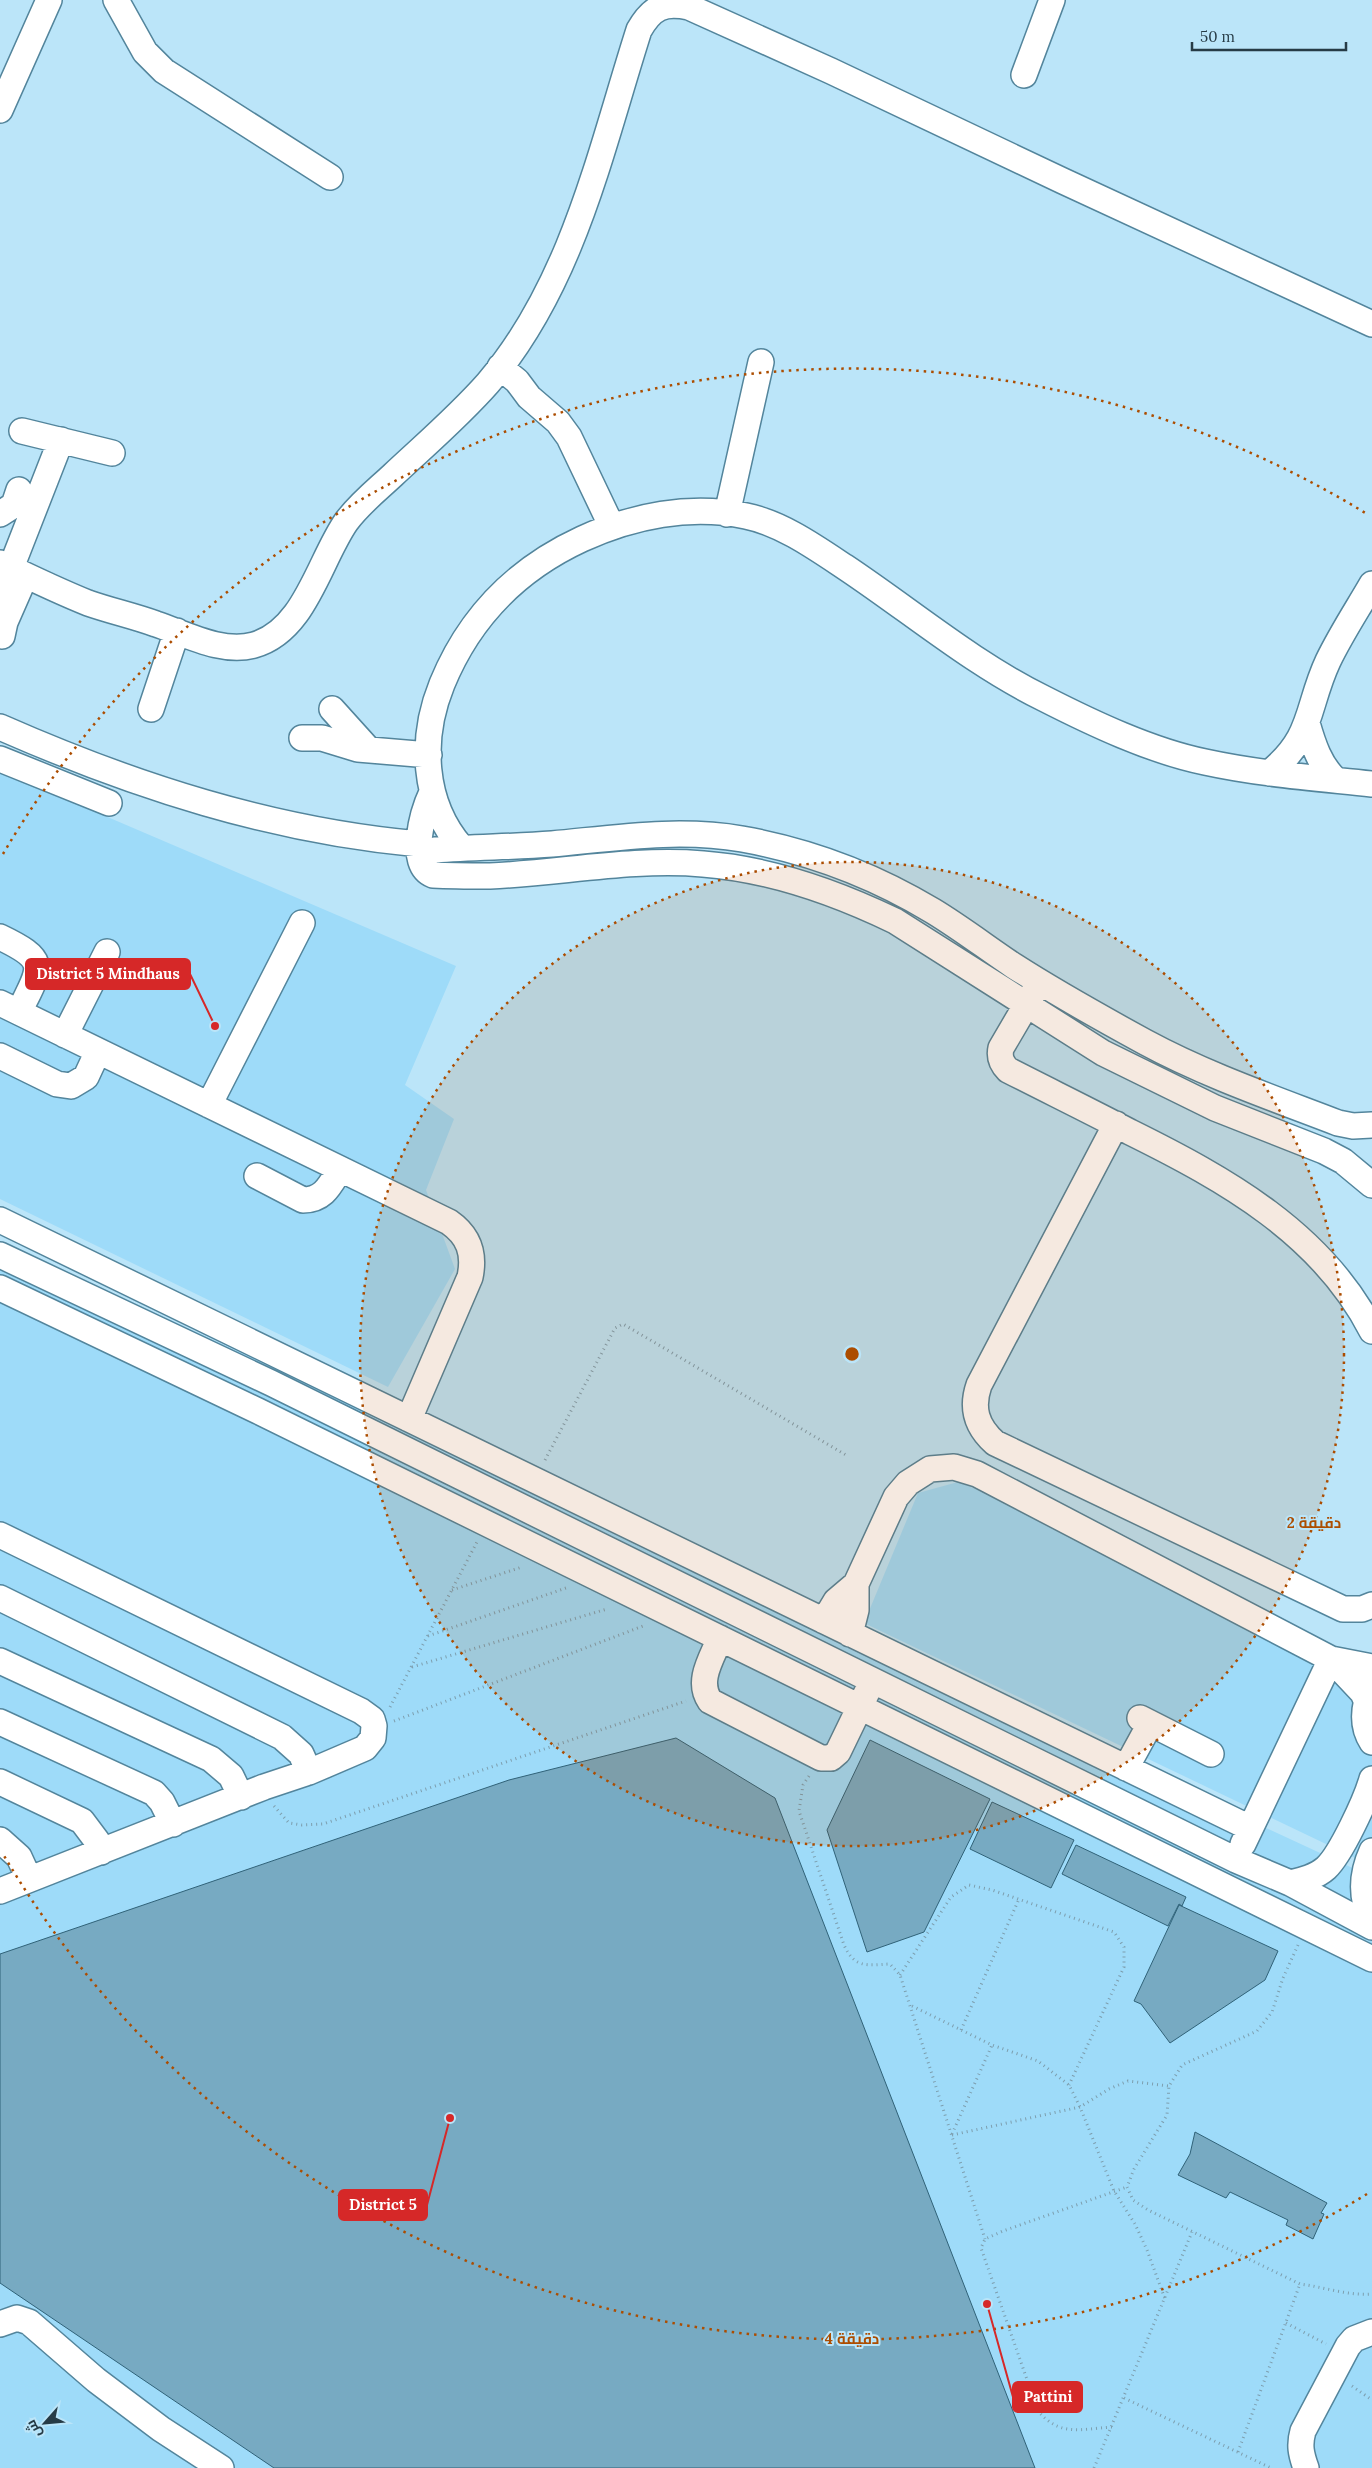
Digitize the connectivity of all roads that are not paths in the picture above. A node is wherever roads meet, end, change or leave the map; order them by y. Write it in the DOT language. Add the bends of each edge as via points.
graph roads {
  1 [pos="49,0"];
  2 [pos="116,0"];
  3 [pos="1052,0"];
  4 [pos="1024,75"];
  5 [pos="0,110"];
  6 [pos="330,177"];
  7 [pos="1372,324"];
  8 [pos="762,362"];
  9 [pos="494,375"];
  10 [pos="22,431"];
  11 [pos="61,440"];
  12 [pos="112,453"];
  13 [pos="19,490"];
  14 [pos="0,514"];
  15 [pos="728,514"];
  16 [pos="612,527"];
  17 [pos="12,569"];
  18 [pos="1372,584"];
  19 [pos="0,596"];
  20 [pos="177,631"];
  21 [pos="2,636"];
  22 [pos="151,709"];
  23 [pos="332,709"];
  24 [pos="1308,724"];
  25 [pos="0,727"];
  26 [pos="302,738"];
  27 [pos="369,750"];
  28 [pos="429,755"];
  29 [pos="0,759"];
  30 [pos="1269,773"];
  31 [pos="1336,780"];
  32 [pos="1372,784"];
  33 [pos="432,792"];
  34 [pos="109,803"];
  35 [pos="730,838"];
  36 [pos="462,848"];
  37 [pos="421,853"];
  38 [pos="728,866"];
  39 [pos="302,923"];
  40 [pos="0,937"];
  41 [pos="107,952"];
  42 [pos="1040,981"];
  43 [pos="1026,1005"];
  44 [pos="9,1007"];
  45 [pos="65,1035"];
  46 [pos="98,1051"];
  47 [pos="0,1056"];
  48 [pos="210,1105"];
  49 [pos="1116,1124"];
  50 [pos="1372,1125"];
  51 [pos="340,1169"];
  52 [pos="257,1176"];
  53 [pos="1372,1185"];
  54 [pos="0,1220"];
  55 [pos="0,1255"];
  56 [pos="0,1288"];
  57 [pos="1372,1331"];
  58 [pos="271,1382"];
  59 [pos="258,1411"];
  60 [pos="409,1419"];
  61 [pos="530,1478"];
  62 [pos="513,1502"];
  63 [pos="0,1535"];
  64 [pos="675,1549"];
  65 [pos="661,1577"];
  66 [pos="856,1584"];
  67 [pos="0,1598"];
  68 [pos="1372,1605"];
  69 [pos="824,1621"];
  70 [pos="850,1634"];
  71 [pos="720,1638"];
  72 [pos="1331,1659"];
  73 [pos="0,1661"];
  74 [pos="1372,1667"];
  75 [pos="872,1680"];
  76 [pos="1369,1692"];
  77 [pos="860,1707"];
  78 [pos="0,1722"];
  79 [pos="1372,1742"];
  80 [pos="1003,1744"];
  81 [pos="1211,1754"];
  82 [pos="309,1772"];
  83 [pos="991,1772"];
  84 [pos="1134,1772"];
  85 [pos="1372,1779"];
  86 [pos="0,1782"];
  87 [pos="241,1797"];
  88 [pos="173,1824"];
  89 [pos="1250,1828"];
  90 [pos="0,1840"];
  91 [pos="1372,1851"];
  92 [pos="101,1852"];
  93 [pos="1236,1860"];
  94 [pos="29,1880"];
  95 [pos="1290,1883"];
  96 [pos="0,1891"];
  97 [pos="1372,1921"];
  98 [pos="1372,1927"];
  99 [pos="1372,1959"];
  100 [pos="0,2324"];
  101 [pos="1372,2332"];
  102 [pos="221,2468"];
  103 [pos="1306,2468"];
  1 -- 5 [label="street"];
  2 -- 6 [label="street" via="145,52 164,71"];
  3 -- 4 [label="street"];
  7 -- 9 [label="street" via="831,71 690,7 674,4 659,7 647,16 639,30 570,246 540,309"];
  8 -- 15 [label="street"];
  9 -- 16 [label="street" via="508,393 529,397 558,422 569,437"];
  9 -- 20 [label="street" via="347,521 300,606 282,631 260,643 237,647 217,645"];
  10 -- 11 [label="street"];
  11 -- 12 [label="street"];
  11 -- 17 [label="street"];
  13 -- 14 [label="street" via="14,505"];
  15 -- 16 [label="street" via="688,511"];
  15 -- 30 [label="street" via="747,516 781,528 892,598 985,665 1042,698 1161,749 1202,762"];
  16 -- 28 [label="street" via="556,551 511,584 479,619 462,642 440,691 431,726"];
  17 -- 19 [label="street"];
  17 -- 20 [label="street" via="90,603"];
  17 -- 21 [label="street"];
  18 -- 24 [label="street" via="1327,662"];
  20 -- 22 [label="street"];
  23 -- 27 [label="street"];
  24 -- 30 [label="street" via="1290,754"];
  24 -- 31 [label="street" via="1321,760"];
  25 -- 37 [label="street" via="139,781 246,815"];
  26 -- 27 [label="street" via="322,738"];
  27 -- 28 [label="street"];
  28 -- 33 [label="street"];
  29 -- 34 [label="street"];
  30 -- 31 [label="street"];
  31 -- 32 [label="street"];
  33 -- 36 [label="street" via="446,828"];
  33 -- 37 [label="street" via="420,826"];
  35 -- 36 [label="street" via="656,834"];
  35 -- 38 [label="street"];
  35 -- 42 [label="street" via="788,850 865,875 935,912"];
  36 -- 37 [label="street"];
  37 -- 38 [label="street" via="424,868 433,876 491,876 642,863"];
  38 -- 43 [label="street" via="787,880 861,905 923,938"];
  39 -- 48 [label="street"];
  40 -- 44 [label="street" via="25,949 36,966 35,979"];
  41 -- 45 [label="street"];
  42 -- 43 [label="street"];
  42 -- 50 [label="street" via="1193,1066 1338,1123"];
  43 -- 49 [label="street" via="1001,1048 1003,1066"];
  43 -- 53 [label="street" via="1103,1053 1163,1084 1324,1151 1343,1161"];
  44 -- 45 [label="street"];
  45 -- 46 [label="street"];
  46 -- 47 [label="street" via="86,1077 71,1086 57,1084"];
  46 -- 48 [label="street"];
  48 -- 51 [label="street"];
  49 -- 57 [label="street" via="1198,1166 1261,1206 1312,1248 1332,1270"];
  49 -- 68 [label="street" via="979,1385 975,1397 978,1423 995,1443 1343,1609 1362,1609"];
  51 -- 52 [label="street" via="326,1192 309,1200 303,1200"];
  51 -- 60 [label="street" via="449,1222 465,1236 470,1246 470,1277"];
  54 -- 60 [label="street"];
  55 -- 58 [label="street"];
  56 -- 59 [label="street"];
  58 -- 59 [label="street"];
  58 -- 62 [label="street"];
  59 -- 71 [label="street"];
  60 -- 61 [label="street"];
  61 -- 62 [label="street"];
  61 -- 64 [label="street"];
  62 -- 65 [label="street"];
  63 -- 82 [label="street" via="372,1719 376,1732 365,1748"];
  64 -- 65 [label="street"];
  64 -- 69 [label="street"];
  65 -- 75 [label="street"];
  66 -- 69 [label="street" via="836,1601"];
  66 -- 70 [label="street" via="856,1610"];
  66 -- 72 [label="street" via="896,1497 918,1475 943,1466 954,1467 977,1474"];
  67 -- 82 [label="street" via="282,1737 301,1754"];
  69 -- 70 [label="street"];
  70 -- 84 [label="street"];
  71 -- 77 [label="street"];
  71 -- 77 [label="street" via="703,1680 705,1695 716,1705 821,1758 831,1758 838,1752"];
  72 -- 74 [label="street"];
  72 -- 76 [label="street" via="1363,1693"];
  72 -- 89 [label="street"];
  73 -- 87 [label="street" via="211,1759 231,1776"];
  75 -- 77 [label="street"];
  75 -- 80 [label="street"];
  76 -- 79 [label="street" via="1364,1713"];
  77 -- 83 [label="street"];
  78 -- 88 [label="street" via="154,1793"];
  80 -- 83 [label="street"];
  80 -- 93 [label="street"];
  81 -- 84 [label="street" via="1151,1724"];
  82 -- 87 [label="street"];
  83 -- 99 [label="street"];
  84 -- 89 [label="street"];
  85 -- 95 [label="street" via="1366,1798 1334,1859 1314,1876"];
  86 -- 92 [label="street" via="82,1821"];
  87 -- 88 [label="street"];
  88 -- 92 [label="street"];
  89 -- 93 [label="street"];
  90 -- 94 [label="street" via="19,1857"];
  91 -- 97 [label="street" via="1362,1884"];
  92 -- 94 [label="street"];
  93 -- 95 [label="street"];
  94 -- 96 [label="street"];
  95 -- 98 [label="street"];
  100 -- 102 [label="street" via="17,2318 29,2322 96,2380 161,2429"];
  101 -- 103 [label="street" via="1354,2338 1301,2436 1300,2451"];
}
